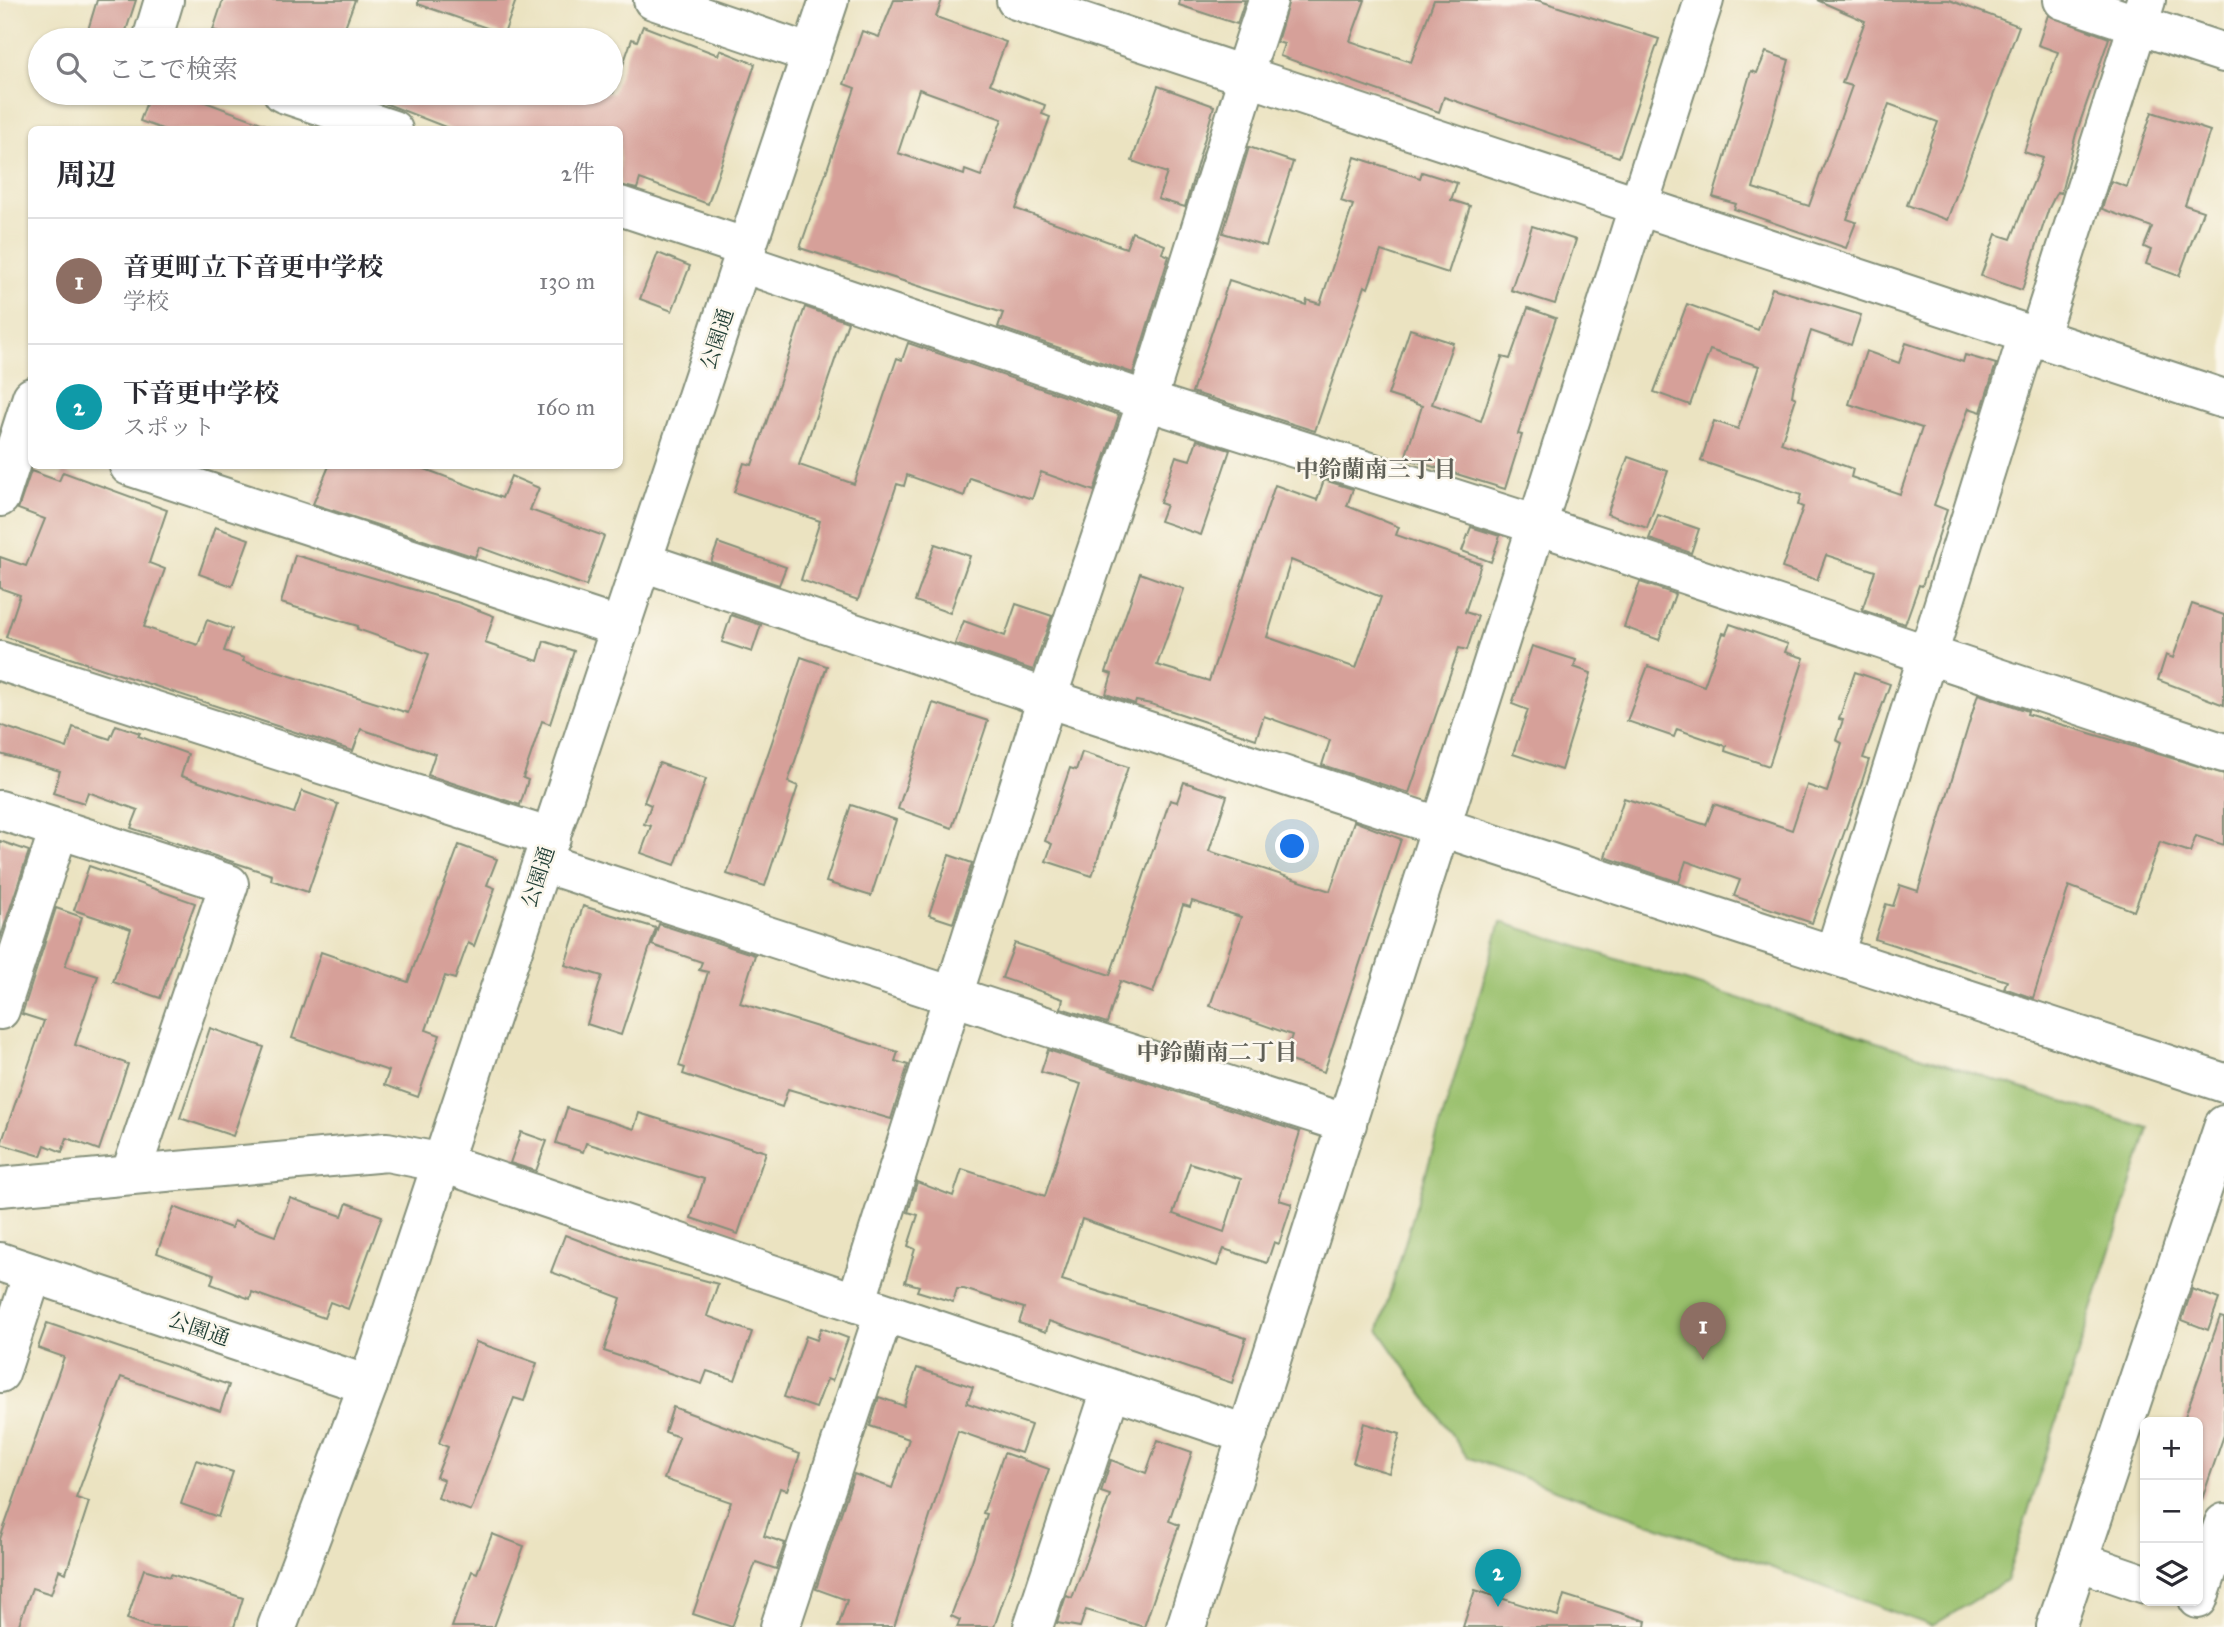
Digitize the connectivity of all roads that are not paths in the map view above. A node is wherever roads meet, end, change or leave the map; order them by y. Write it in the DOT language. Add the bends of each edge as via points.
graph roads {
  1 [pos="164,0"];
  2 [pos="653,0"];
  3 [pos="829,0"];
  4 [pos="1016,0"];
  5 [pos="1268,0"];
  6 [pos="1704,0"];
  7 [pos="2063,0"];
  8 [pos="2142,13"];
  9 [pos="156,28"];
  10 [pos="2224,53"];
  11 [pos="811,54"];
  12 [pos="1246,77"];
  13 [pos="319,105"];
  14 [pos="381,126"];
  15 [pos="623,207"];
  16 [pos="1637,208"];
  17 [pos="744,256"];
  18 [pos="2033,336"];
  19 [pos="2224,399"];
  20 [pos="1147,401"];
  21 [pos="28,420"];
  22 [pos="138,469"];
  23 [pos="0,497"];
  24 [pos="1537,526"];
  25 [pos="643,562"];
  26 [pos="621,628"];
  27 [pos="1929,657"];
  28 [pos="0,661"];
  29 [pos="1046,698"];
  30 [pos="2224,752"];
  31 [pos="0,810"];
  32 [pos="1442,825"];
  33 [pos="59,829"];
  34 [pos="547,850"];
  35 [pos="1833,955"];
  36 [pos="952,998"];
  37 [pos="0,1010"];
  38 [pos="2224,1083"];
  39 [pos="1347,1124"];
  40 [pos="2224,1125"];
  41 [pos="443,1163"];
  42 [pos="130,1175"];
  43 [pos="0,1187"];
  44 [pos="2208,1224"];
  45 [pos="16,1267"];
  46 [pos="870,1308"];
  47 [pos="0,1373"];
  48 [pos="368,1385"];
  49 [pos="1111,1390"];
  50 [pos="1248,1435"];
  51 [pos="2224,1523"];
  52 [pos="2078,1561"];
  53 [pos="2140,1582"];
  54 [pos="2203,1596"];
  55 [pos="276,1627"];
  56 [pos="780,1627"];
  57 [pos="1033,1627"];
  58 [pos="1186,1627"];
  59 [pos="2056,1627"];
  1 -- 9 [label="street"];
  2 -- 11 [label="street"];
  3 -- 11 [label="street, 公園通"];
  4 -- 12 [label="street"];
  5 -- 12 [label="street"];
  6 -- 16 [label="street"];
  7 -- 8 [label="street"];
  8 -- 10 [label="street"];
  8 -- 18 [label="street"];
  11 -- 17 [label="street, 公園通"];
  12 -- 16 [label="street"];
  12 -- 20 [label="street"];
  13 -- 14 [label="street"];
  15 -- 17 [label="street"];
  16 -- 18 [label="street"];
  16 -- 24 [label="street"];
  17 -- 20 [label="street"];
  17 -- 25 [label="street, 公園通"];
  18 -- 19 [label="street"];
  18 -- 27 [label="street"];
  20 -- 24 [label="street"];
  20 -- 29 [label="street"];
  21 -- 23 [label="street"];
  22 -- 26 [label="street"];
  24 -- 27 [label="street"];
  24 -- 32 [label="street"];
  25 -- 26 [label="street, 公園通"];
  25 -- 29 [label="street"];
  26 -- 34 [label="street, 公園通"];
  27 -- 30 [label="street"];
  27 -- 35 [label="street"];
  28 -- 34 [label="street"];
  29 -- 32 [label="street"];
  29 -- 36 [label="street"];
  31 -- 33 [label="street"];
  32 -- 35 [label="street"];
  32 -- 39 [label="street"];
  33 -- 37 [label="street"];
  33 -- 42 [label="street" via="229,884"];
  34 -- 36 [label="street"];
  34 -- 41 [label="street, 公園通"];
  35 -- 38 [label="street"];
  36 -- 39 [label="street"];
  36 -- 46 [label="street"];
  39 -- 50 [label="street"];
  40 -- 44 [label="street"];
  41 -- 42 [label="street" via="387,1152"];
  41 -- 46 [label="street"];
  41 -- 48 [label="street, 公園通"];
  42 -- 43 [label="street"];
  44 -- 52 [label="street"];
  45 -- 47 [label="street"];
  45 -- 48 [label="street, 公園通"];
  46 -- 49 [label="street"];
  46 -- 56 [label="street"];
  48 -- 55 [label="street"];
  49 -- 50 [label="street"];
  49 -- 57 [label="street"];
  50 -- 58 [label="street"];
  51 -- 54 [label="street"];
  52 -- 53 [label="street"];
  52 -- 59 [label="street"];
}
